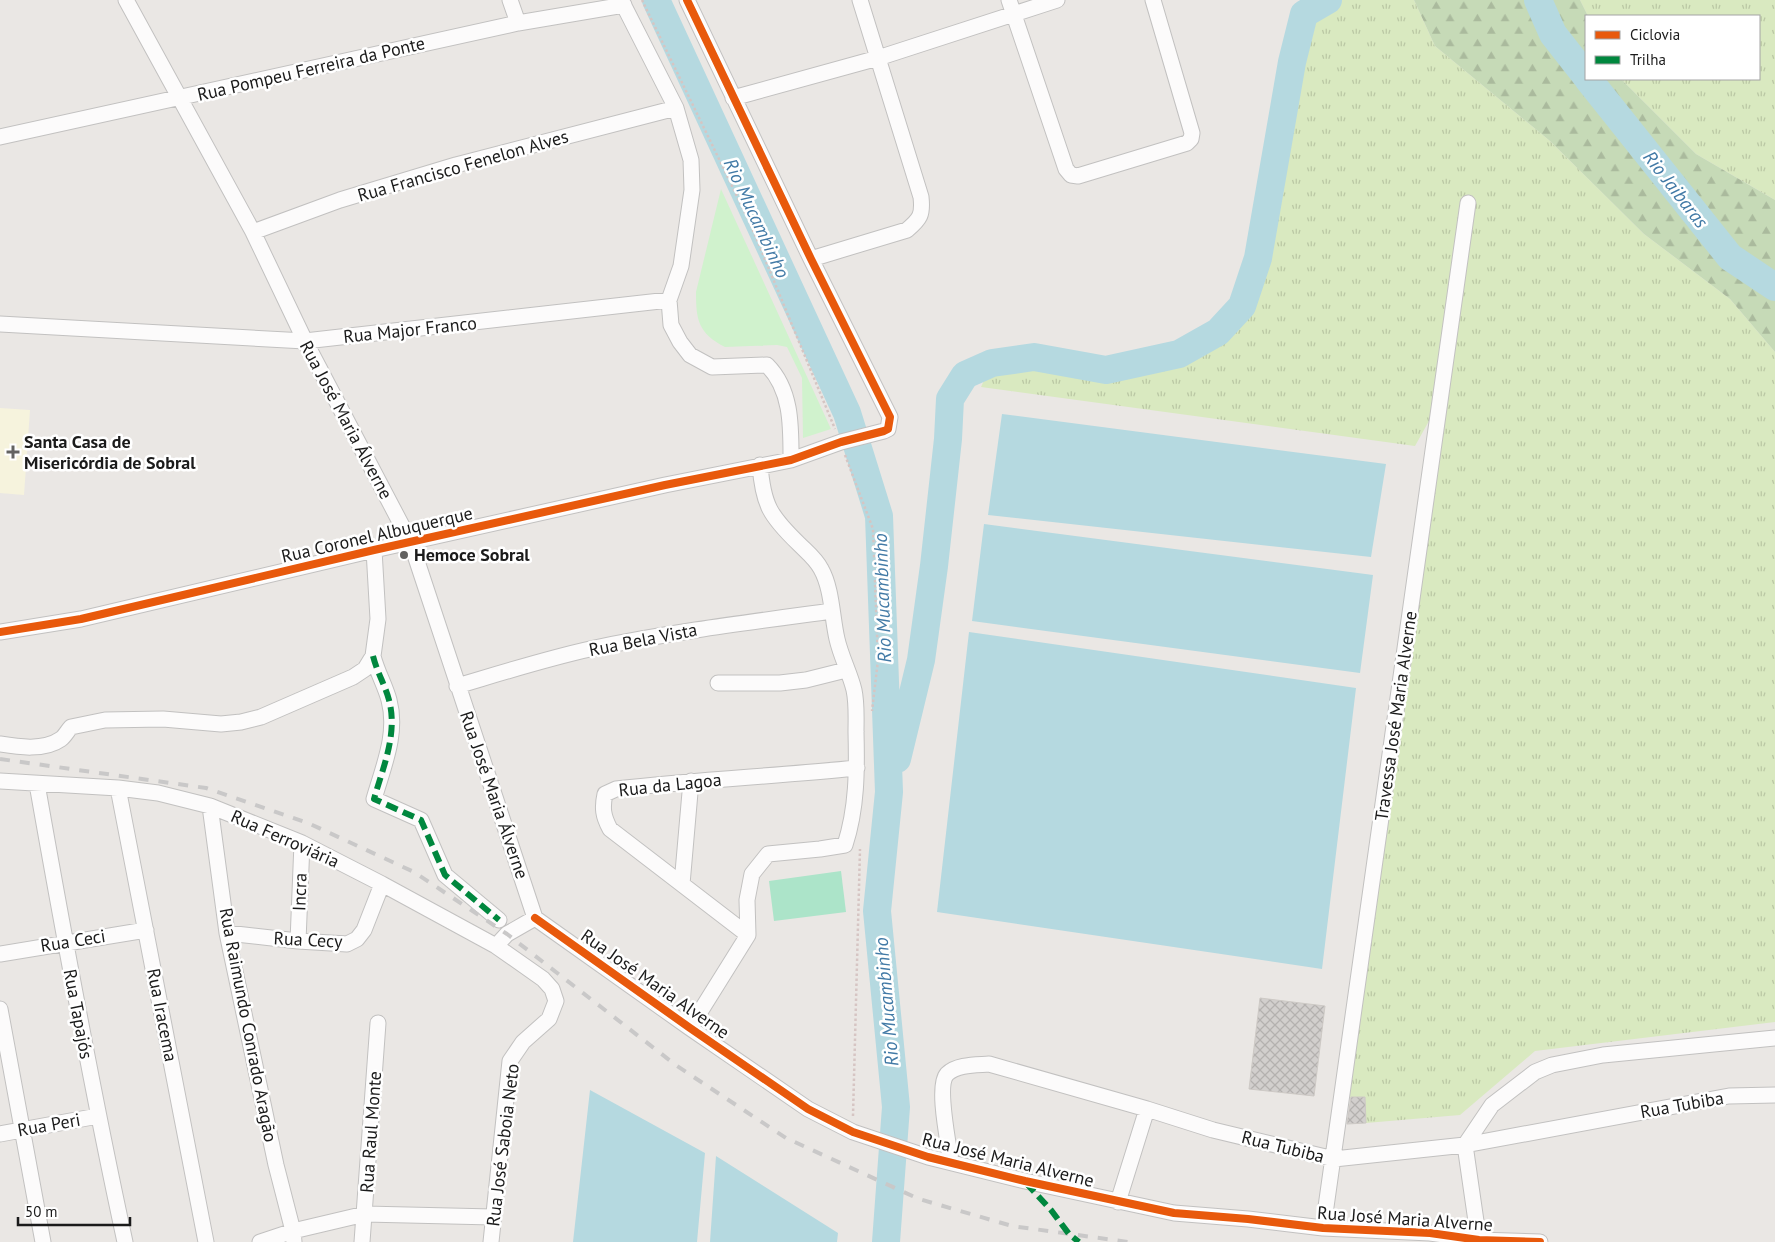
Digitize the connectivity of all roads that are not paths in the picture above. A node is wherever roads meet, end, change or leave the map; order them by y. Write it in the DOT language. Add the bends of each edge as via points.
graph roads {
  1 [pos="126,0"];
  2 [pos="510,0"];
  3 [pos="689,0"];
  4 [pos="860,0"];
  5 [pos="1057,0"];
  6 [pos="1153,0"];
  7 [pos="622,3"];
  8 [pos="1011,7"];
  9 [pos="518,22"];
  10 [pos="878,58"];
  11 [pos="179,98"];
  12 [pos="733,98"];
  13 [pos="676,108"];
  14 [pos="0,137"];
  15 [pos="1468,203"];
  16 [pos="253,232"];
  17 [pos="811,259"];
  18 [pos="668,300"];
  19 [pos="0,324"];
  20 [pos="305,341"];
  21 [pos="791,460"];
  22 [pos="760,465"];
  23 [pos="411,543"];
  24 [pos="374,550"];
  25 [pos="832,611"];
  26 [pos="0,632"];
  27 [pos="373,656"];
  28 [pos="846,670"];
  29 [pos="718,683"];
  30 [pos="458,686"];
  31 [pos="0,744"];
  32 [pos="857,768"];
  33 [pos="691,781"];
  34 [pos="0,782"];
  35 [pos="37,784"];
  36 [pos="118,788"];
  37 [pos="210,806"];
  38 [pos="302,843"];
  39 [pos="382,884"];
  40 [pos="682,884"];
  41 [pos="535,918"];
  42 [pos="499,920"];
  43 [pos="146,930"];
  44 [pos="227,933"];
  45 [pos="748,934"];
  46 [pos="298,941"];
  47 [pos="65,942"];
  48 [pos="496,946"];
  49 [pos="0,954"];
  50 [pos="543,978"];
  51 [pos="0,1009"];
  52 [pos="378,1023"];
  53 [pos="690,1028"];
  54 [pos="1775,1038"];
  55 [pos="1775,1095"];
  56 [pos="1148,1109"];
  57 [pos="98,1116"];
  58 [pos="22,1130"];
  59 [pos="0,1134"];
  60 [pos="1465,1145"];
  61 [pos="1334,1159"];
  62 [pos="952,1162"];
  63 [pos="1118,1202"];
  64 [pos="365,1214"];
  65 [pos="493,1217"];
  66 [pos="1323,1228"];
  67 [pos="294,1237"];
  68 [pos="1479,1241"];
  69 [pos="43,1242"];
  70 [pos="125,1242"];
  71 [pos="206,1242"];
  72 [pos="260,1242"];
  73 [pos="362,1242"];
  74 [pos="491,1242"];
  75 [pos="1540,1242"];
  1 -- 11 [label="street, Rua José Maria Álverne"];
  2 -- 9 [label="street"];
  3 -- 12 [label="street"];
  4 -- 10 [label="street"];
  5 -- 8 [label="street"];
  6 -- 8 [label="street" via="1192,132 1191,139 1187,143 1078,176 1071,175 1066,169"];
  7 -- 9 [label="street, Rua Pompeu Ferreira da Ponte"];
  7 -- 13 [label="street"];
  8 -- 10 [label="street"];
  9 -- 11 [label="street, Rua Pompeu Ferreira da Ponte"];
  10 -- 12 [label="street"];
  10 -- 17 [label="street" via="921,197 922,211 907,230"];
  11 -- 14 [label="street, Rua Pompeu Ferreira da Ponte"];
  11 -- 16 [label="street, Rua José Maria Álverne"];
  12 -- 17 [label="street"];
  13 -- 16 [label="street, Rua Francisco Fenelon Alves" via="456,165 340,200"];
  13 -- 18 [label="street" via="690,160 692,190 682,266"];
  15 -- 61 [label="street, Travessa José Maria Alverne"];
  16 -- 20 [label="street, Rua José Maria Álverne"];
  17 -- 21 [label="street, Rua Coronel Albuquerque" via="890,418 890,426 884,431"];
  18 -- 20 [label="street, Rua Major Franco"];
  18 -- 21 [label="street" via="671,326 690,355 712,368 767,365 774,373 788,401"];
  19 -- 20 [label="street, Rua Major Franco"];
  20 -- 23 [label="street, Rua José Maria Álverne"];
  21 -- 22 [label="street, Rua Coronel Albuquerque"];
  22 -- 23 [label="street, Rua Coronel Albuquerque"];
  22 -- 25 [label="street" via="768,509 822,570"];
  23 -- 24 [label="street, Rua Coronel Albuquerque"];
  23 -- 30 [label="street, Rua José Maria Álverne"];
  24 -- 26 [label="street, Rua Coronel Albuquerque" via="81,619"];
  24 -- 27 [label="street" via="378,619"];
  25 -- 28 [label="street"];
  25 -- 30 [label="street, Rua Bela Vista" via="591,649"];
  27 -- 31 [label="street" via="365,669 353,677 261,717 241,722 105,720 71,727 60,740 35,747"];
  27 -- 42 [label="street" via="393,720 392,738 374,799 421,820 445,875"];
  28 -- 29 [label="street" via="780,683"];
  28 -- 32 [label="street" via="855,701"];
  30 -- 41 [label="street, Rua José Maria Álverne"];
  32 -- 33 [label="street, Rua da Lagoa"];
  32 -- 45 [label="street" via="853,812 845,845 768,854 752,874 746,900"];
  33 -- 40 [label="street"];
  33 -- 40 [label="street, Rua da Lagoa" via="616,790 605,794 602,805 603,817 610,829"];
  34 -- 35 [label="street, Rua Ferroviária"];
  35 -- 36 [label="street, Rua Ferroviária"];
  35 -- 47 [label="street, Rua Tapajós"];
  36 -- 37 [label="street, Rua Ferroviária" via="158,793"];
  36 -- 43 [label="street, Rua Iracema"];
  37 -- 38 [label="street, Rua Ferroviária"];
  37 -- 44 [label="street, Rua Raimundo Conrado Aragão"];
  38 -- 39 [label="street, Rua Ferroviária"];
  38 -- 46 [label="street, Incra"];
  39 -- 46 [label="street, Rua Cecy" via="364,930 357,939 348,944"];
  39 -- 48 [label="street, Rua Ferroviária"];
  40 -- 45 [label="street, Rua da Lagoa"];
  41 -- 48 [label="street" via="508,934"];
  41 -- 53 [label="street, Rua José Maria Alverne"];
  43 -- 47 [label="street, Rua Ceci"];
  43 -- 71 [label="street, Rua Iracema"];
  44 -- 46 [label="street, Rua Cecy"];
  44 -- 67 [label="street, Rua Raimundo Conrado Aragão"];
  45 -- 53 [label="street"];
  47 -- 49 [label="street, Rua Ceci"];
  47 -- 57 [label="street, Rua Tapajós"];
  48 -- 50 [label="street, Rua Ferroviária"];
  50 -- 65 [label="street, Rua José Saboia Neto" via="556,1001 549,1019 523,1042 510,1061"];
  51 -- 58 [label="street"];
  52 -- 64 [label="street, Rua Raul Monte"];
  53 -- 62 [label="street, Rua José Maria Alverne" via="808,1110 853,1132"];
  54 -- 60 [label="street" via="1603,1055 1552,1066 1535,1072 1492,1105"];
  55 -- 60 [label="street, Rua Tubiba" via="1729,1096"];
  56 -- 61 [label="street, Rua Tubiba" via="1213,1130"];
  56 -- 62 [label="street, Rua Tubiba" via="989,1064 964,1066 948,1073 942,1086"];
  56 -- 63 [label="street"];
  57 -- 58 [label="street, Rua Peri"];
  57 -- 70 [label="street, Rua Tapajós"];
  58 -- 59 [label="street, Rua Peri"];
  58 -- 69 [label="street"];
  60 -- 61 [label="street, Rua Tubiba"];
  60 -- 68 [label="street"];
  61 -- 66 [label="street, Travessa José Maria Alverne"];
  62 -- 63 [label="street, Rua José Maria Alverne"];
  63 -- 66 [label="street, Rua José Maria Alverne" via="1174,1213"];
  64 -- 65 [label="street"];
  64 -- 67 [label="street"];
  64 -- 73 [label="street, Rua Raul Monte"];
  65 -- 74 [label="street, Rua José Saboia Neto"];
  66 -- 68 [label="street, Rua José Maria Alverne" via="1430,1233"];
  67 -- 72 [label="street"];
  68 -- 75 [label="street, Rua José Maria Alverne"];
}
